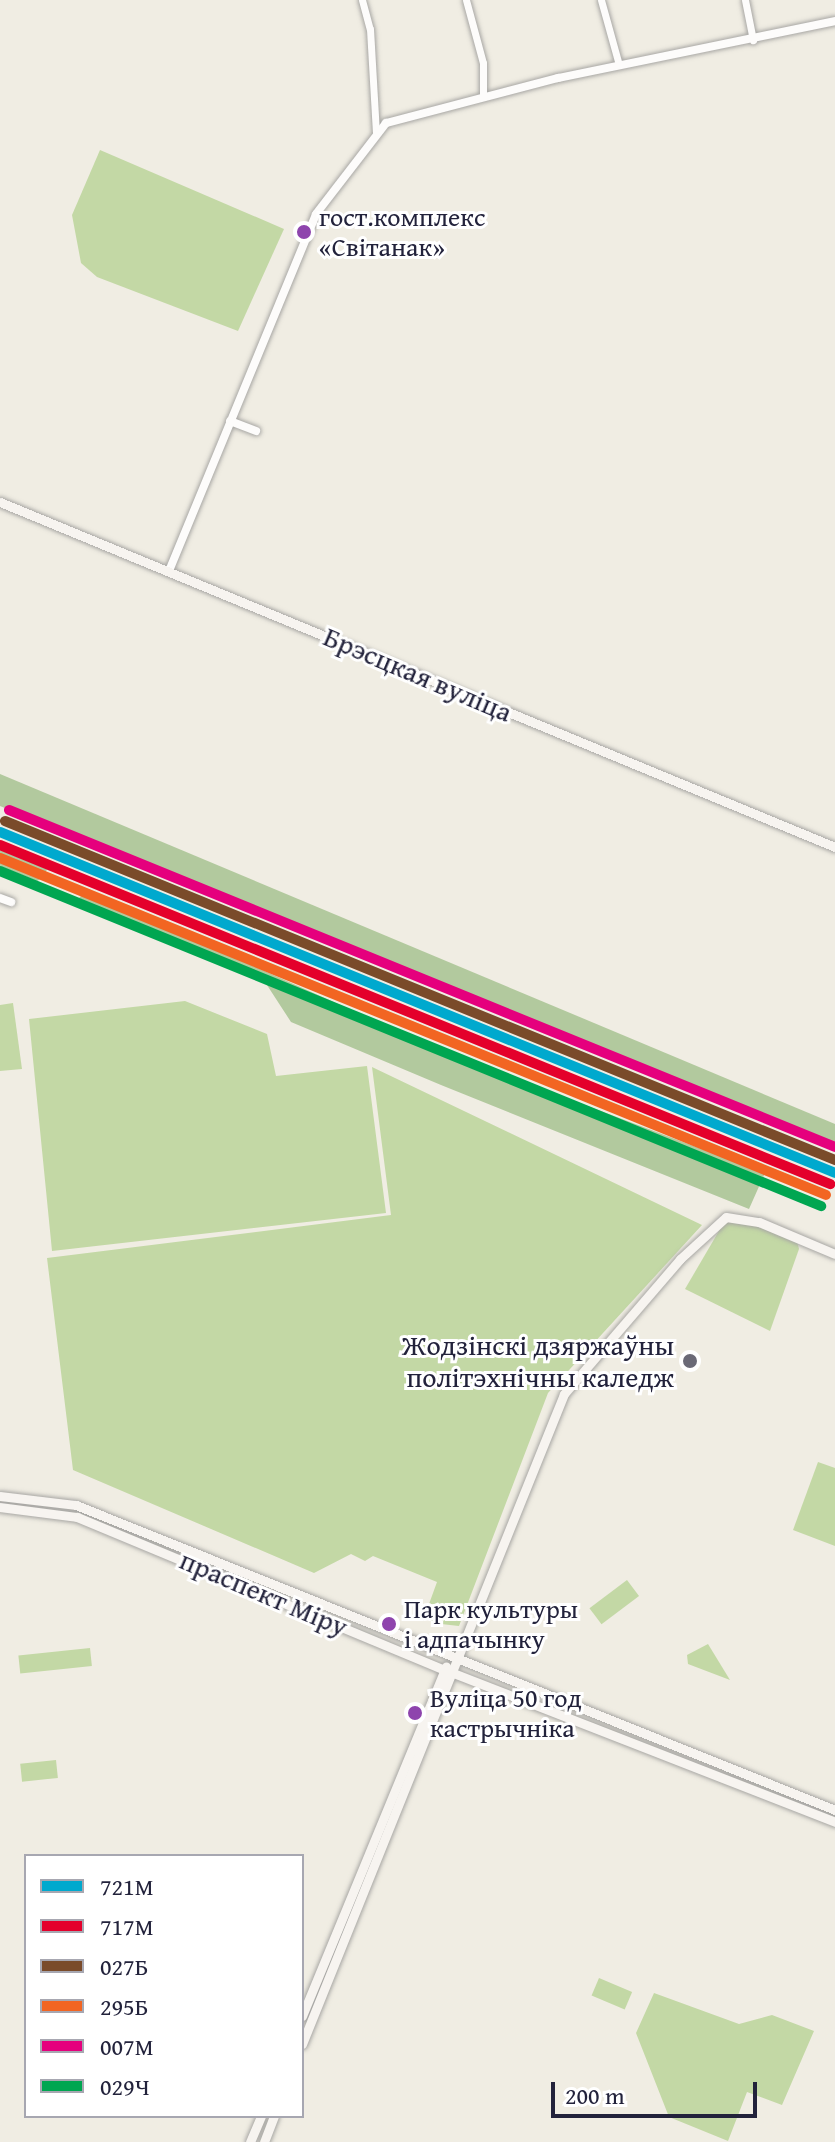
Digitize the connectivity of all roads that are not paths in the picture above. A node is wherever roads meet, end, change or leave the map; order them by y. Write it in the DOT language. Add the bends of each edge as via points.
graph roads {
  1 [pos="362,0"];
  2 [pos="466,0"];
  3 [pos="601,0"];
  4 [pos="745,0"];
  5 [pos="835,21"];
  6 [pos="753,40"];
  7 [pos="619,65"];
  8 [pos="483,97"];
  9 [pos="376,132"];
  10 [pos="230,421"];
  11 [pos="256,431"];
  12 [pos="0,502"];
  13 [pos="169,571"];
  14 [pos="835,847"];
  15 [pos="0,898"];
  16 [pos="11,902"];
  17 [pos="835,1254"];
  18 [pos="0,1496"];
  19 [pos="0,1507"];
  20 [pos="261,1579"];
  21 [pos="258,1590"];
  22 [pos="454,1659"];
  23 [pos="448,1671"];
  24 [pos="670,1744"];
  25 [pos="666,1754"];
  26 [pos="834,1809"];
  27 [pos="832,1820"];
  28 [pos="304,2011"];
  29 [pos="304,2039"];
  30 [pos="260,2118"];
  31 [pos="273,2118"];
  32 [pos="250,2142"];
  33 [pos="264,2142"];
  1 -- 9 [label="street" via="370,29"];
  2 -- 8 [label="street" via="483,63"];
  3 -- 7 [label="street"];
  4 -- 6 [label="street"];
  5 -- 6 [label="street"];
  6 -- 7 [label="street"];
  7 -- 8 [label="street"];
  8 -- 9 [label="street" via="386,123"];
  9 -- 10 [label="street" via="316,214"];
  10 -- 11 [label="street"];
  10 -- 13 [label="street"];
  12 -- 13 [label="main road, Брэсцкая вуліца"];
  13 -- 14 [label="main road, Брэсцкая вуліца"];
  15 -- 16 [label="street"];
  17 -- 22 [label="main road" via="733,1215 680,1259 555,1410"];
  18 -- 20 [label="main road, праспект Міру" via="37,1496 76,1505"];
  19 -- 21 [label="main road, праспект Міру" via="77,1517"];
  20 -- 21 [label="main road"];
  20 -- 22 [label="main road, праспект Міру"];
  21 -- 23 [label="main road, праспект Міру"];
  22 -- 23 [label="main road"];
  22 -- 24 [label="main road, праспект Міру"];
  23 -- 25 [label="main road, праспект Міру"];
  23 -- 28 [label="main road"];
  23 -- 29 [label="main road"];
  24 -- 25 [label="main road"];
  24 -- 26 [label="main road, праспект Міру"];
  25 -- 27 [label="main road, праспект Міру"];
  26 -- 27 [label="main road"];
  30 -- 32 [label="main road"];
  31 -- 33 [label="main road"];
}
